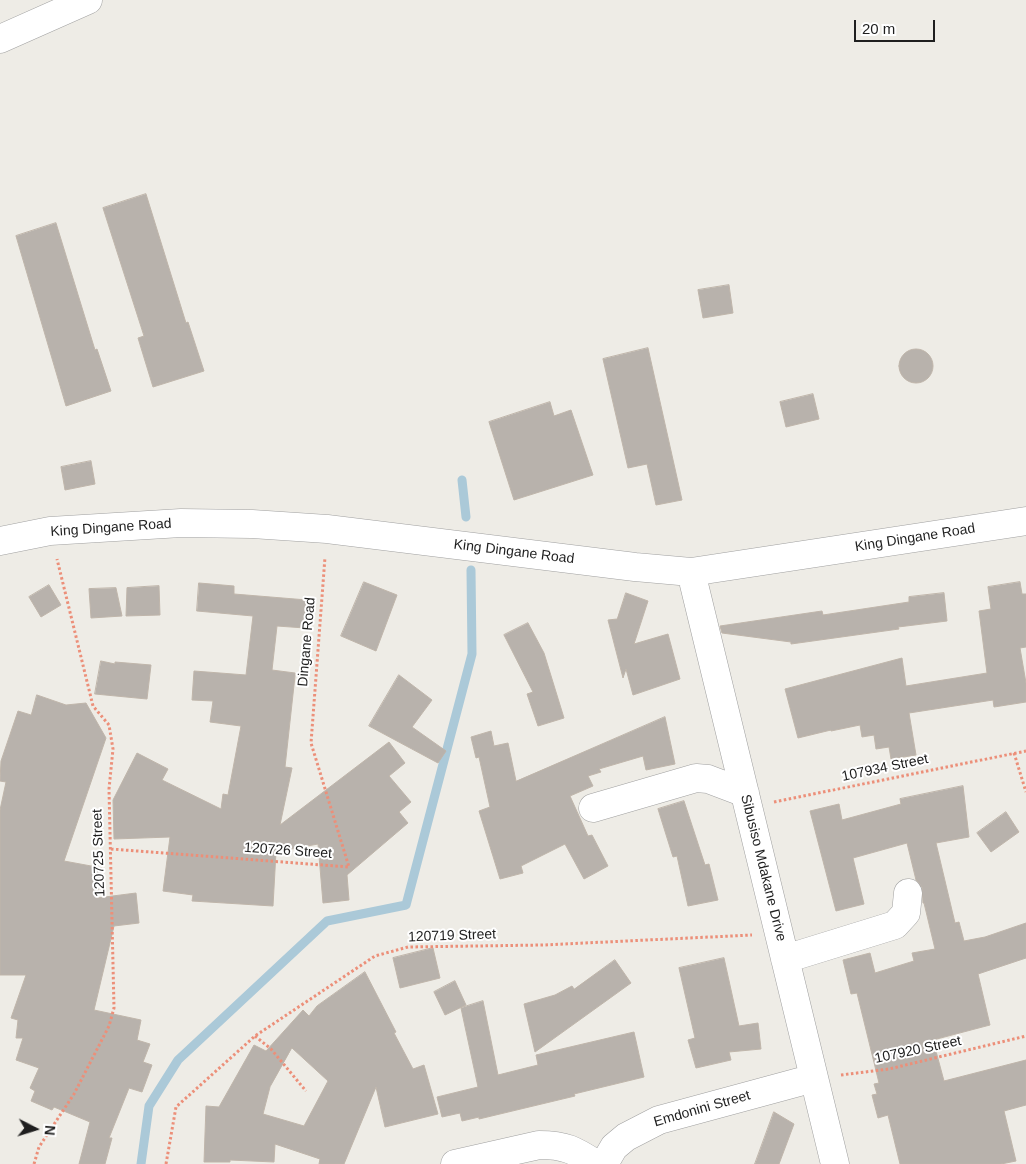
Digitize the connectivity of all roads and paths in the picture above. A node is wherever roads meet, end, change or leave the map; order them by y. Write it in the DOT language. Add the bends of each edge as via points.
graph roads {
  1 [pos="88,0"];
  2 [pos="0,39"];
  3 [pos="1026,521"];
  4 [pos="327,529"];
  5 [pos="50,531"];
  6 [pos="0,541"];
  7 [pos="691,572"];
  8 [pos="1026,751"];
  9 [pos="1014,753"];
  10 [pos="314,756"];
  11 [pos="1026,792"];
  12 [pos="746,800"];
  13 [pos="593,808"];
  14 [pos="111,848"];
  15 [pos="908,893"];
  16 [pos="782,946"];
  17 [pos="255,1036"];
  18 [pos="1026,1036"];
  19 [pos="814,1078"];
  20 [pos="306,1090"];
  21 [pos="34,1164"];
  22 [pos="166,1164"];
  23 [pos="455,1164"];
  24 [pos="596,1164"];
  25 [pos="604,1164"];
  26 [pos="835,1164"];
  1 -- 2 [label="street"];
  3 -- 7 [label="street, King Dingane Road"];
  4 -- 5 [label="street, King Dingane Road" via="181,523"];
  4 -- 7 [label="street, King Dingane Road"];
  4 -- 10 [label="path, Dingane Road" via="310,743"];
  5 -- 6 [label="street, King Dingane Road"];
  5 -- 14 [label="path, 120725 Street" via="93,706 108,725 113,749 109,789"];
  7 -- 12 [label="street, Sibusiso Mdakane Drive"];
  8 -- 9 [label="path, 107934 Street"];
  9 -- 11 [label="path"];
  9 -- 12 [label="path, 107934 Street"];
  10 -- 14 [label="path, 120726 Street" via="348,866"];
  12 -- 13 [label="street" via="708,779 696,778"];
  12 -- 16 [label="street, Sibusiso Mdakane Drive"];
  14 -- 21 [label="path, 120725 Street" via="114,1008 105,1035 74,1094 38,1147"];
  15 -- 16 [label="street" via="906,913 895,925"];
  16 -- 17 [label="path, 120719 Street" via="408,947 375,956"];
  16 -- 19 [label="street, Sibusiso Mdakane Drive"];
  17 -- 20 [label="path" via="271,1049"];
  17 -- 22 [label="path, 120719 Street" via="176,1107"];
  18 -- 19 [label="path, 107920 Street" via="890,1070"];
  19 -- 25 [label="street, Emdonini Street" via="659,1120 626,1137 614,1147"];
  19 -- 26 [label="street, Sibusiso Mdakane Drive"];
  23 -- 24 [label="street" via="539,1145 572,1149"];
}
